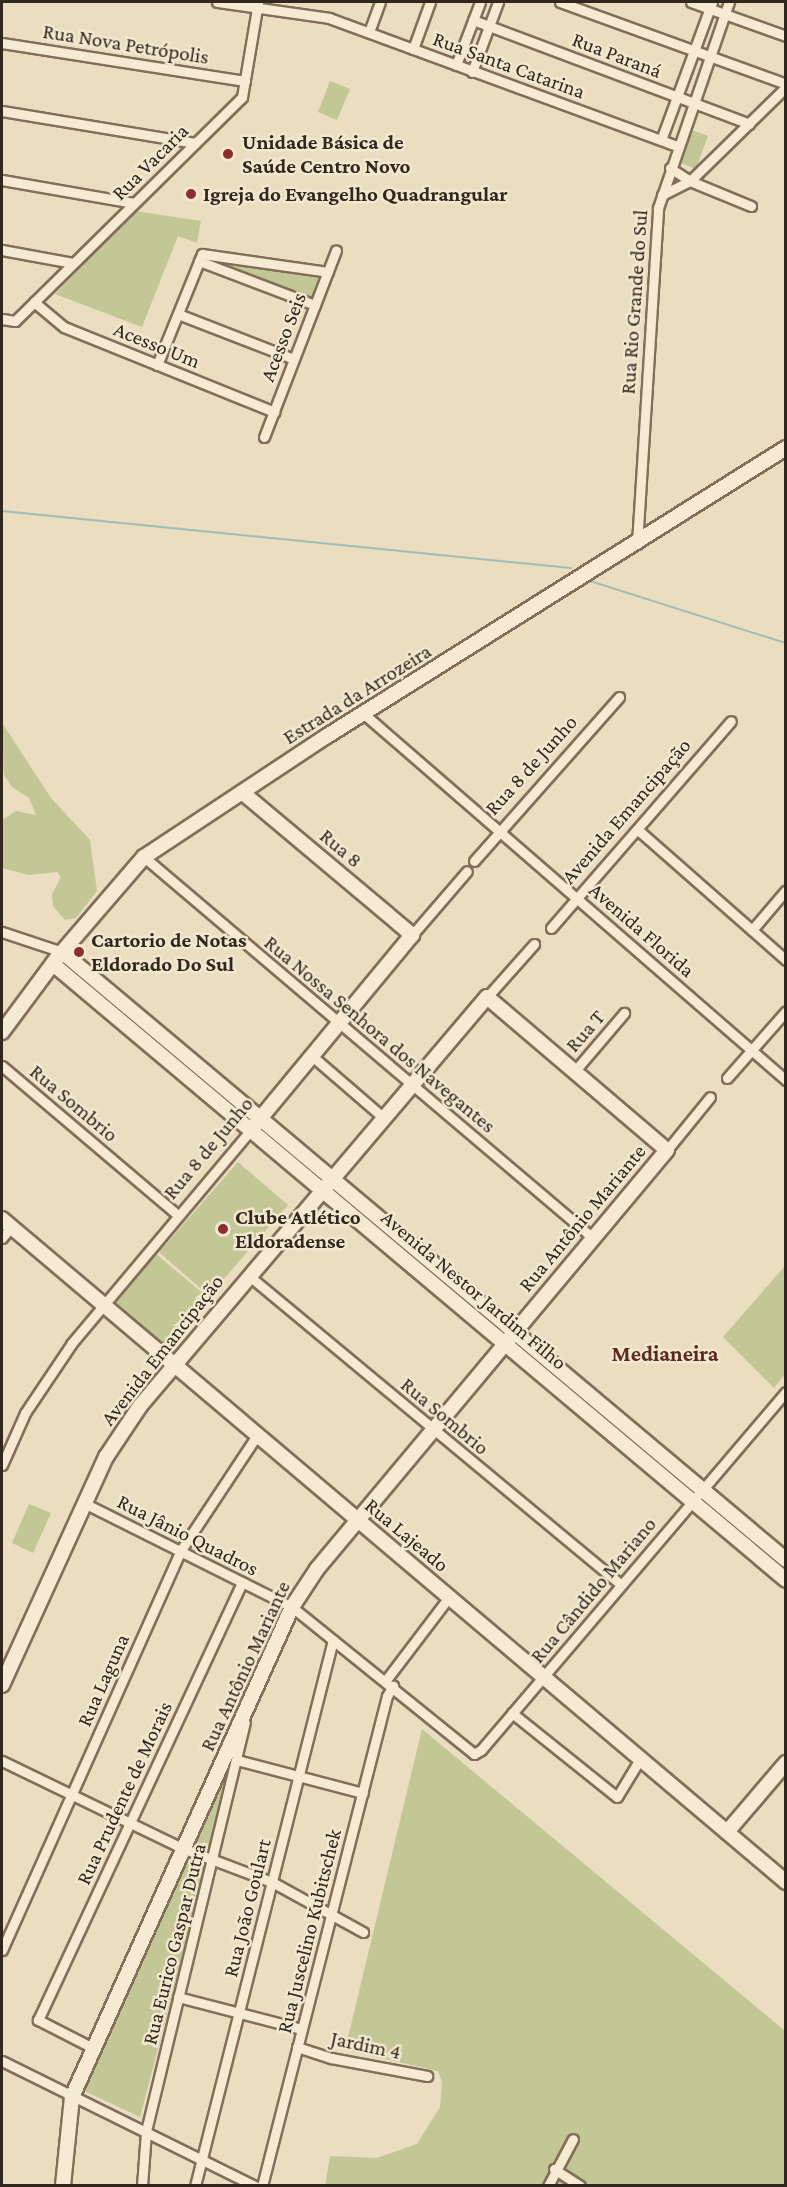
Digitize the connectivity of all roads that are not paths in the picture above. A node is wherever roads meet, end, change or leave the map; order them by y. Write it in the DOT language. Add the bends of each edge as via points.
graph roads {
  1 [pos="216,2"];
  2 [pos="380,2"];
  3 [pos="430,2"];
  4 [pos="480,2"];
  5 [pos="498,2"];
  6 [pos="560,2"];
  7 [pos="691,2"];
  8 [pos="729,2"];
  9 [pos="258,5"];
  10 [pos="711,5"];
  11 [pos="725,14"];
  12 [pos="473,20"];
  13 [pos="489,26"];
  14 [pos="369,32"];
  15 [pos="786,36"];
  16 [pos="2,43"];
  17 [pos="413,49"];
  18 [pos="694,50"];
  19 [pos="709,56"];
  20 [pos="456,65"];
  21 [pos="472,72"];
  22 [pos="245,81"];
  23 [pos="786,86"];
  24 [pos="677,97"];
  25 [pos="692,103"];
  26 [pos="2,111"];
  27 [pos="749,124"];
  28 [pos="661,140"];
  29 [pos="195,143"];
  30 [pos="676,146"];
  31 [pos="670,168"];
  32 [pos="2,180"];
  33 [pos="690,182"];
  34 [pos="662,195"];
  35 [pos="134,203"];
  36 [pos="751,206"];
  37 [pos="2,250"];
  38 [pos="336,250"];
  39 [pos="201,257"];
  40 [pos="73,263"];
  41 [pos="328,272"];
  42 [pos="34,302"];
  43 [pos="315,305"];
  44 [pos="178,314"];
  45 [pos="2,319"];
  46 [pos="294,359"];
  47 [pos="157,364"];
  48 [pos="274,412"];
  49 [pos="264,437"];
  50 [pos="786,448"];
  51 [pos="637,544"];
  52 [pos="619,697"];
  53 [pos="364,714"];
  54 [pos="731,721"];
  55 [pos="243,793"];
  56 [pos="501,830"];
  57 [pos="638,830"];
  58 [pos="144,857"];
  59 [pos="474,861"];
  60 [pos="467,871"];
  61 [pos="786,890"];
  62 [pos="578,899"];
  63 [pos="551,928"];
  64 [pos="752,930"];
  65 [pos="2,932"];
  66 [pos="412,935"];
  67 [pos="534,944"];
  68 [pos="45,946"];
  69 [pos="62,952"];
  70 [pos="786,960"];
  71 [pos="53,964"];
  72 [pos="487,997"];
  73 [pos="786,1011"];
  74 [pos="624,1013"];
  75 [pos="339,1024"];
  76 [pos="2,1032"];
  77 [pos="752,1050"];
  78 [pos="312,1056"];
  79 [pos="2,1066"];
  80 [pos="573,1072"];
  81 [pos="727,1078"];
  82 [pos="786,1080"];
  83 [pos="412,1086"];
  84 [pos="710,1097"];
  85 [pos="260,1119"];
  86 [pos="384,1119"];
  87 [pos="251,1130"];
  88 [pos="667,1149"];
  89 [pos="332,1180"];
  90 [pos="323,1191"];
  91 [pos="178,1215"];
  92 [pos="6,1223"];
  93 [pos="2,1238"];
  94 [pos="593,1238"];
  95 [pos="431,1263"];
  96 [pos="422,1274"];
  97 [pos="248,1275"];
  98 [pos="104,1306"];
  99 [pos="514,1333"];
  100 [pos="505,1344"];
  101 [pos="174,1365"];
  102 [pos="786,1392"];
  103 [pos="782,1405"];
  104 [pos="433,1431"];
  105 [pos="257,1435"];
  106 [pos="2,1465"];
  107 [pos="702,1490"];
  108 [pos="692,1501"];
  109 [pos="84,1503"];
  110 [pos="358,1520"];
  111 [pos="181,1550"];
  112 [pos="786,1560"];
  113 [pos="786,1580"];
  114 [pos="242,1582"];
  115 [pos="620,1583"];
  116 [pos="449,1597"];
  117 [pos="292,1607"];
  118 [pos="333,1640"];
  119 [pos="543,1677"];
  120 [pos="389,1683"];
  121 [pos="2,1685"];
  122 [pos="419,1707"];
  123 [pos="248,1712"];
  124 [pos="512,1713"];
  125 [pos="640,1759"];
  126 [pos="237,1760"];
  127 [pos="2,1761"];
  128 [pos="786,1763"];
  129 [pos="299,1776"];
  130 [pos="72,1793"];
  131 [pos="363,1793"];
  132 [pos="131,1822"];
  133 [pos="727,1832"];
  134 [pos="182,1848"];
  135 [pos="213,1860"];
  136 [pos="272,1882"];
  137 [pos="786,1882"];
  138 [pos="332,1911"];
  139 [pos="363,1932"];
  140 [pos="2,1950"];
  141 [pos="178,1997"];
  142 [pos="239,2013"];
  143 [pos="302,2029"];
  144 [pos="297,2047"];
  145 [pos="93,2048"];
  146 [pos="2,2061"];
  147 [pos="427,2076"];
  148 [pos="72,2097"];
  149 [pos="146,2131"];
  150 [pos="573,2139"];
  151 [pos="202,2157"];
  152 [pos="554,2169"];
  153 [pos="63,2186"];
  154 [pos="142,2186"];
  155 [pos="195,2186"];
  156 [pos="255,2186"];
  157 [pos="262,2186"];
  158 [pos="548,2186"];
  159 [pos="580,2186"];
  1 -- 9 [label="street, Rua Santa Catarina"];
  2 -- 14 [label="street"];
  3 -- 17 [label="street"];
  4 -- 12 [label="street"];
  5 -- 13 [label="street"];
  6 -- 18 [label="street"];
  7 -- 10 [label="street"];
  8 -- 11 [label="street, Rua Rio Grande do Sul"];
  9 -- 14 [label="street, Rua Santa Catarina" via="329,18"];
  9 -- 22 [label="street, Rua Vacaria"];
  10 -- 11 [label="street"];
  10 -- 18 [label="street"];
  11 -- 15 [label="street"];
  11 -- 19 [label="street, Rua Rio Grande do Sul"];
  12 -- 13 [label="street, Rua Paraná"];
  12 -- 20 [label="street"];
  13 -- 21 [label="street"];
  13 -- 24 [label="street, Rua Paraná"];
  14 -- 17 [label="street, Rua Santa Catarina"];
  16 -- 22 [label="street, Rua Nova Petrópolis"];
  17 -- 20 [label="street, Rua Santa Catarina"];
  18 -- 19 [label="street"];
  18 -- 24 [label="street"];
  19 -- 23 [label="street"];
  19 -- 25 [label="street, Rua Rio Grande do Sul"];
  20 -- 21 [label="street, Rua Santa Catarina"];
  21 -- 28 [label="street, Rua Santa Catarina"];
  22 -- 29 [label="street, Rua Vacaria" via="242,97"];
  23 -- 27 [label="street"];
  24 -- 25 [label="street, Rua Paraná"];
  24 -- 28 [label="street"];
  25 -- 27 [label="street, Rua Paraná"];
  25 -- 30 [label="street, Rua Rio Grande do Sul"];
  26 -- 29 [label="street"];
  27 -- 33 [label="street"];
  28 -- 30 [label="street, Rua Santa Catarina"];
  29 -- 35 [label="street, Rua Vacaria"];
  30 -- 31 [label="street, Rua Rio Grande do Sul"];
  31 -- 33 [label="street"];
  31 -- 34 [label="street, Rua Rio Grande do Sul"];
  32 -- 35 [label="street"];
  33 -- 34 [label="street"];
  33 -- 36 [label="street"];
  34 -- 51 [label="street, Rua Rio Grande do Sul" via="653,241"];
  35 -- 40 [label="street, Rua Vacaria"];
  37 -- 40 [label="street"];
  38 -- 41 [label="street, Acesso Seis"];
  39 -- 41 [label="street"];
  39 -- 43 [label="street"];
  39 -- 44 [label="street"];
  40 -- 42 [label="street, Rua Vacaria"];
  41 -- 43 [label="street, Acesso Seis"];
  42 -- 45 [label="street, Rua Vacaria" via="15,321"];
  42 -- 47 [label="street, Acesso Um" via="64,327"];
  43 -- 46 [label="street, Acesso Seis"];
  44 -- 46 [label="street"];
  44 -- 47 [label="street"];
  46 -- 48 [label="street, Acesso Seis"];
  47 -- 48 [label="street, Acesso Um"];
  48 -- 49 [label="street, Acesso Seis"];
  50 -- 51 [label="main road, Estrada da Arrozeira"];
  51 -- 53 [label="main road, Estrada da Arrozeira"];
  52 -- 56 [label="street, Rua 8 de Junho"];
  53 -- 55 [label="main road, Estrada da Arrozeira"];
  53 -- 56 [label="street, Avenida Florida"];
  54 -- 57 [label="street, Avenida Emancipação"];
  55 -- 58 [label="main road, Estrada da Arrozeira"];
  55 -- 66 [label="main road, Rua 8"];
  56 -- 59 [label="street, Rua 8 de Junho"];
  56 -- 62 [label="street, Avenida Florida"];
  57 -- 62 [label="street, Avenida Emancipação"];
  57 -- 64 [label="street"];
  58 -- 69 [label="main road, Estrada da Arrozeira"];
  58 -- 75 [label="street, Rua Nossa Senhora dos Navegantes"];
  60 -- 66 [label="street, Rua 8 de Junho"];
  61 -- 64 [label="street"];
  62 -- 63 [label="street, Avenida Emancipação"];
  62 -- 77 [label="street, Avenida Florida"];
  64 -- 70 [label="street"];
  65 -- 68 [label="street"];
  66 -- 75 [label="main road, Rua 8 de Junho"];
  67 -- 72 [label="street, Avenida Emancipação"];
  68 -- 69 [label="street"];
  68 -- 71 [label="street"];
  69 -- 71 [label="main road, Estrada da Arrozeira"];
  69 -- 85 [label="main road, Avenida Nestor Jardim Filho"];
  71 -- 76 [label="main road, Estrada da Arrozeira"];
  71 -- 87 [label="main road, Avenida Nestor Jardim Filho"];
  72 -- 80 [label="main road"];
  72 -- 83 [label="main road, Avenida Emancipação"];
  73 -- 77 [label="street"];
  74 -- 80 [label="street, Rua T"];
  75 -- 78 [label="main road, Rua 8 de Junho"];
  75 -- 83 [label="street, Rua Nossa Senhora dos Navegantes"];
  77 -- 81 [label="street"];
  77 -- 82 [label="street, Avenida Florida"];
  78 -- 85 [label="main road, Rua 8 de Junho"];
  78 -- 86 [label="street"];
  79 -- 91 [label="street, Rua Sombrio"];
  80 -- 88 [label="main road"];
  83 -- 86 [label="main road, Avenida Emancipação"];
  83 -- 94 [label="street, Rua Nossa Senhora dos Navegantes"];
  84 -- 88 [label="street, Rua Antônio Mariante"];
  85 -- 87 [label="main road, Rua 8 de Junho"];
  85 -- 89 [label="main road, Avenida Nestor Jardim Filho"];
  86 -- 89 [label="main road, Avenida Emancipação"];
  87 -- 90 [label="main road, Avenida Nestor Jardim Filho"];
  87 -- 91 [label="street, Rua 8 de Junho"];
  88 -- 94 [label="main road, Rua Antônio Mariante"];
  89 -- 90 [label="main road, Avenida Emancipação"];
  89 -- 95 [label="main road, Avenida Nestor Jardim Filho"];
  90 -- 96 [label="main road, Avenida Nestor Jardim Filho"];
  90 -- 97 [label="main road, Avenida Emancipação"];
  91 -- 98 [label="street, Rua 8 de Junho"];
  92 -- 93 [label="street"];
  92 -- 98 [label="main road, Rua Lajeado"];
  94 -- 99 [label="main road, Rua Antônio Mariante"];
  95 -- 96 [label="main road"];
  95 -- 99 [label="main road, Avenida Nestor Jardim Filho"];
  96 -- 100 [label="main road, Avenida Nestor Jardim Filho"];
  97 -- 101 [label="main road, Avenida Emancipação"];
  97 -- 104 [label="street, Rua Sombrio"];
  98 -- 101 [label="main road, Rua Lajeado"];
  98 -- 106 [label="street, Rua 8 de Junho" via="46,1378"];
  99 -- 100 [label="main road, Rua Antônio Mariante"];
  99 -- 107 [label="main road, Avenida Nestor Jardim Filho"];
  100 -- 104 [label="main road, Rua Antônio Mariante"];
  100 -- 108 [label="main road, Avenida Nestor Jardim Filho"];
  101 -- 105 [label="main road, Rua Lajeado"];
  101 -- 109 [label="main road, Avenida Emancipação" via="123,1430"];
  102 -- 103 [label="street, Rua Cândido Mariano"];
  103 -- 107 [label="street, Rua Cândido Mariano"];
  104 -- 110 [label="main road, Rua Antônio Mariante"];
  104 -- 115 [label="street, Rua Sombrio"];
  105 -- 110 [label="main road, Rua Lajeado"];
  105 -- 111 [label="street, Rua Laguna"];
  107 -- 108 [label="street, Rua Cândido Mariano"];
  107 -- 112 [label="main road, Avenida Nestor Jardim Filho"];
  108 -- 113 [label="main road, Avenida Nestor Jardim Filho"];
  108 -- 115 [label="street, Rua Cândido Mariano"];
  109 -- 111 [label="street, Rua Jânio Quadros"];
  109 -- 121 [label="main road, Avenida Emancipação"];
  110 -- 116 [label="main road, Rua Lajeado"];
  110 -- 117 [label="main road, Rua Antônio Mariante"];
  111 -- 114 [label="street, Rua Jânio Quadros"];
  111 -- 130 [label="street, Rua Laguna"];
  114 -- 117 [label="street, Rua Jânio Quadros"];
  114 -- 132 [label="street, Rua Prudente de Morais"];
  115 -- 119 [label="street, Rua Cândido Mariano"];
  116 -- 119 [label="main road, Rua Lajeado"];
  116 -- 120 [label="street, Rua Juscelino Kubitschek"];
  117 -- 118 [label="street, Rua Jânio Quadros"];
  117 -- 123 [label="main road, Rua Antônio Mariante"];
  118 -- 120 [label="street, Rua Jânio Quadros"];
  118 -- 129 [label="street, Rua João Goulart"];
  119 -- 124 [label="street, Rua Cândido Mariano"];
  119 -- 125 [label="main road, Rua Lajeado"];
  120 -- 122 [label="street, Rua Jânio Quadros"];
  120 -- 131 [label="street, Rua Juscelino Kubitschek"];
  122 -- 124 [label="street, Rua Cândido Mariano" via="474,1754"];
  123 -- 126 [label="street, Rua Eurico Gaspar Dutra"];
  123 -- 134 [label="main road, Rua Antônio Mariante"];
  124 -- 125 [label="street" via="617,1797"];
  125 -- 133 [label="main road, Rua Lajeado"];
  126 -- 129 [label="street"];
  126 -- 135 [label="street, Rua Eurico Gaspar Dutra"];
  127 -- 130 [label="street"];
  128 -- 133 [label="main road"];
  129 -- 131 [label="street"];
  129 -- 136 [label="street, Rua João Goulart"];
  130 -- 132 [label="street"];
  130 -- 140 [label="street, Rua Laguna"];
  131 -- 138 [label="street, Rua Juscelino Kubitschek"];
  132 -- 134 [label="street"];
  132 -- 145 [label="street, Rua Prudente de Morais" via="38,2020"];
  133 -- 137 [label="main road, Rua Lajeado"];
  134 -- 135 [label="street"];
  134 -- 145 [label="main road, Rua Antônio Mariante"];
  135 -- 136 [label="street"];
  135 -- 141 [label="street, Rua Eurico Gaspar Dutra"];
  136 -- 138 [label="street"];
  136 -- 142 [label="street, Rua João Goulart"];
  138 -- 139 [label="street"];
  138 -- 143 [label="street, Rua Juscelino Kubitschek"];
  141 -- 142 [label="street"];
  141 -- 149 [label="street, Rua Eurico Gaspar Dutra"];
  142 -- 143 [label="street"];
  142 -- 151 [label="street, Rua João Goulart"];
  143 -- 144 [label="street, Rua Juscelino Kubitschek"];
  144 -- 147 [label="street, Jardim 4" via="331,2058"];
  144 -- 157 [label="street, Rua Juscelino Kubitschek"];
  145 -- 148 [label="main road, Rua Antônio Mariante"];
  146 -- 148 [label="street"];
  148 -- 149 [label="street"];
  148 -- 153 [label="main road, Rua Antônio Mariante"];
  149 -- 151 [label="street"];
  149 -- 154 [label="street, Rua Eurico Gaspar Dutra"];
  150 -- 152 [label="street"];
  151 -- 155 [label="street, Rua João Goulart"];
  151 -- 156 [label="street"];
  152 -- 158 [label="street"];
  152 -- 159 [label="street"];
}
